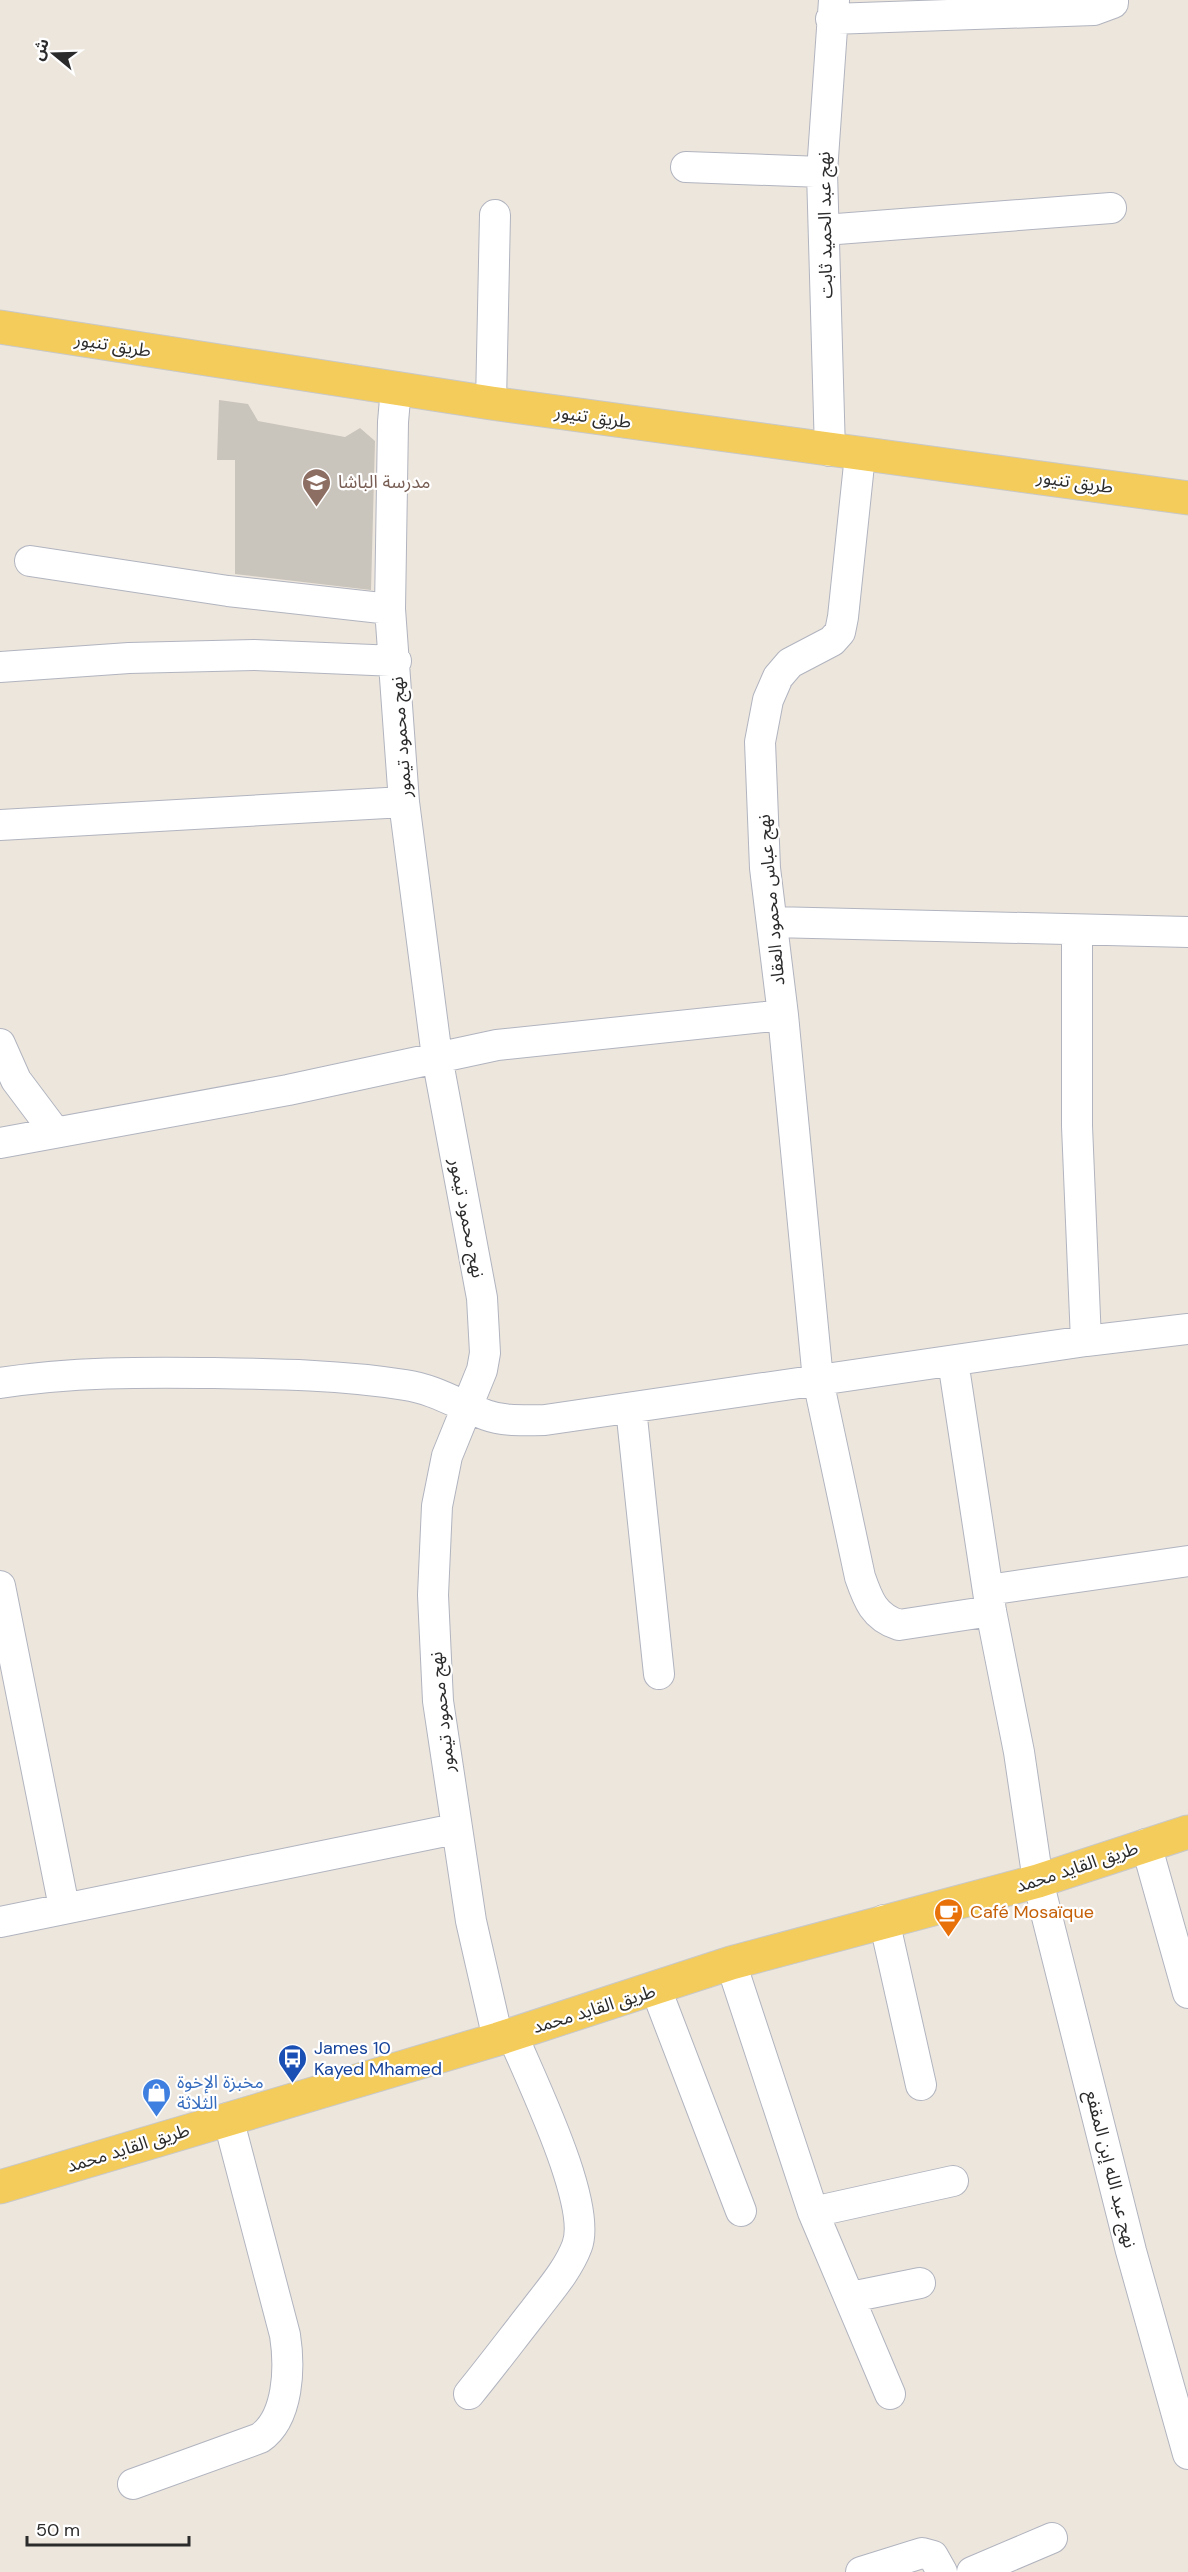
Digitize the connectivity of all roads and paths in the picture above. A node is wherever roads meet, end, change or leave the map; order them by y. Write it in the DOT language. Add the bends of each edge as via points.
graph roads {
  1 [pos="1115,1"];
  2 [pos="832,9"];
  3 [pos="686,167"];
  4 [pos="822,172"];
  5 [pos="1111,208"];
  6 [pos="495,215"];
  7 [pos="824,230"];
  8 [pos="0,327"];
  9 [pos="396,388"];
  10 [pos="491,403"];
  11 [pos="845,453"];
  12 [pos="1188,498"];
  13 [pos="30,561"];
  14 [pos="390,609"];
  15 [pos="396,661"];
  16 [pos="0,667"];
  17 [pos="404,802"];
  18 [pos="0,825"];
  19 [pos="771,922"];
  20 [pos="1077,931"];
  21 [pos="1188,932"];
  22 [pos="783,1015"];
  23 [pos="0,1044"];
  24 [pos="437,1058"];
  25 [pos="55,1132"];
  26 [pos="0,1143"];
  27 [pos="1188,1329"];
  28 [pos="1086,1341"];
  29 [pos="953,1361"];
  30 [pos="818,1380"];
  31 [pos="0,1383"];
  32 [pos="465,1406"];
  33 [pos="631,1408"];
  34 [pos="1188,1562"];
  35 [pos="0,1586"];
  36 [pos="990,1600"];
  37 [pos="659,1674"];
  38 [pos="455,1829"];
  39 [pos="1188,1832"];
  40 [pos="1146,1844"];
  41 [pos="1038,1881"];
  42 [pos="64,1906"];
  43 [pos="884,1920"];
  44 [pos="0,1922"];
  45 [pos="731,1963"];
  46 [pos="656,1989"];
  47 [pos="1188,1993"];
  48 [pos="505,2037"];
  49 [pos="921,2085"];
  50 [pos="228,2118"];
  51 [pos="954,2181"];
  52 [pos="0,2187"];
  53 [pos="741,2211"];
  54 [pos="813,2212"];
  55 [pos="920,2283"];
  56 [pos="850,2297"];
  57 [pos="469,2394"];
  58 [pos="890,2394"];
  59 [pos="1188,2454"];
  60 [pos="133,2484"];
  61 [pos="1052,2538"];
  62 [pos="861,2572"];
  63 [pos="942,2572"];
  64 [pos="972,2572"];
  1 -- 2 [label="street" via="1094,10"];
  2 -- 4 [label="street, نهج عبد الحميد ثابت"];
  3 -- 4 [label="street"];
  4 -- 7 [label="street, نهج عبد الحميد ثابت"];
  5 -- 7 [label="street"];
  6 -- 10 [label="street"];
  7 -- 11 [label="street, نهج عبد الحميد ثابت"];
  8 -- 9 [label="main road, طريق تنيور"];
  9 -- 10 [label="main road, طريق تنيور"];
  9 -- 14 [label="street, نهج محمود تيمور"];
  10 -- 11 [label="main road, طريق تنيور"];
  11 -- 12 [label="main road, طريق تنيور"];
  11 -- 19 [label="street, نهج عباس محمود العقاد" via="840,632 832,641 790,663 778,677 768,700 760,742"];
  13 -- 14 [label="street" via="228,591"];
  14 -- 15 [label="street, نهج محمود تيمور"];
  15 -- 16 [label="street" via="254,655"];
  15 -- 17 [label="street, نهج محمود تيمور"];
  17 -- 18 [label="street"];
  17 -- 24 [label="street, نهج محمود تيمور"];
  19 -- 20 [label="street"];
  19 -- 22 [label="street, نهج عباس محمود العقاد"];
  20 -- 21 [label="street"];
  20 -- 28 [label="street" via="1077,1126"];
  22 -- 24 [label="street" via="497,1045"];
  22 -- 30 [label="street, نهج عباس محمود العقاد"];
  23 -- 25 [label="street" via="16,1080"];
  24 -- 25 [label="street" via="288,1090"];
  24 -- 32 [label="street, نهج محمود تيمور" via="482,1299 484,1362"];
  25 -- 26 [label="street"];
  27 -- 28 [label="street"];
  28 -- 29 [label="street"];
  29 -- 30 [label="street"];
  29 -- 36 [label="street, نهج عبد الله إبن المقفع"];
  30 -- 33 [label="street"];
  30 -- 36 [label="street, نهج عباس محمود العقاد" via="860,1577 875,1612 899,1625"];
  31 -- 32 [label="street" via="48,1376 145,1372 347,1377 410,1385"];
  32 -- 33 [label="street" via="510,1420 545,1420"];
  32 -- 38 [label="street, نهج محمود تيمور" via="447,1456 437,1506 433,1595 438,1701"];
  33 -- 37 [label="street"];
  34 -- 36 [label="street, نهج عباس محمود العقاد"];
  35 -- 42 [label="street"];
  36 -- 41 [label="street, نهج عبد الله إبن المقفع"];
  38 -- 42 [label="street"];
  38 -- 48 [label="street, نهج محمود تيمور" via="471,1921"];
  39 -- 40 [label="main road, طريق القايد محمد"];
  40 -- 41 [label="main road, طريق القايد محمد"];
  40 -- 47 [label="street"];
  41 -- 43 [label="main road, طريق القايد محمد"];
  41 -- 59 [label="street, نهج عبد الله إبن المقفع" via="1131,2251"];
  42 -- 44 [label="street"];
  43 -- 45 [label="main road, طريق القايد محمد"];
  43 -- 49 [label="street"];
  45 -- 46 [label="main road, طريق القايد محمد"];
  45 -- 54 [label="street"];
  46 -- 48 [label="main road, طريق القايد محمد"];
  46 -- 53 [label="street"];
  48 -- 50 [label="main road, طريق القايد محمد"];
  48 -- 57 [label="street, نهج محمود تيمور" via="573,2190 579,2213 578,2245 561,2275"];
  50 -- 52 [label="main road, طريق القايد محمد"];
  50 -- 60 [label="street" via="285,2335 288,2365 284,2396 277,2419 260,2438"];
  51 -- 54 [label="street"];
  54 -- 56 [label="street"];
  55 -- 56 [label="street"];
  56 -- 58 [label="street"];
  61 -- 64 [label="street"];
  62 -- 63 [label="street" via="922,2553 933,2556"];
}
